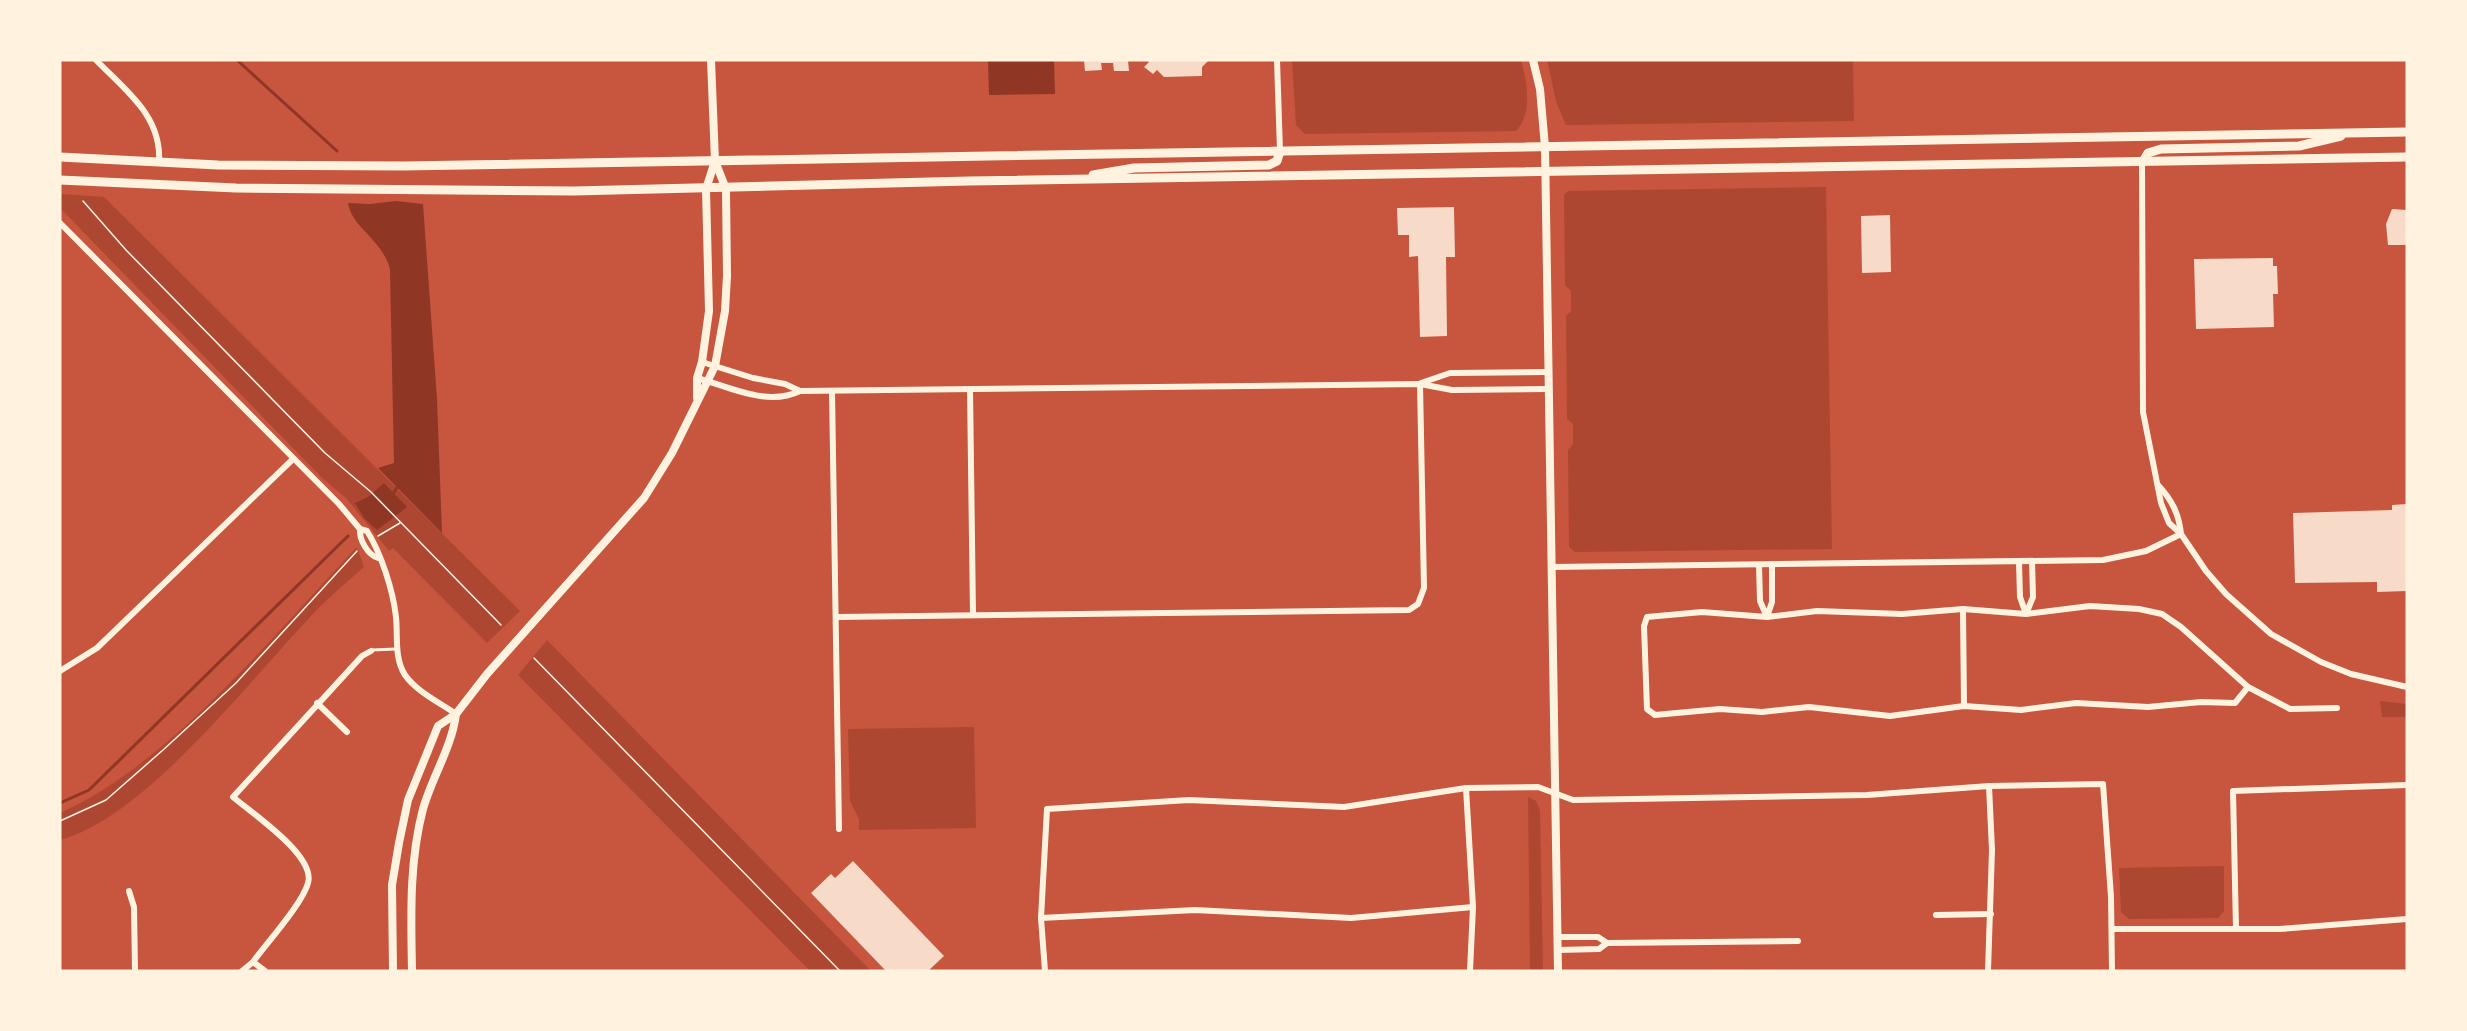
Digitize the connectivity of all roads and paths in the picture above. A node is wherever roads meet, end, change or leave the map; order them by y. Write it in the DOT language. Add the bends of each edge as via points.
graph roads {
  1 [pos="96,60"];
  2 [pos="711,60"];
  3 [pos="1277,60"];
  4 [pos="1533,60"];
  5 [pos="2355,132"];
  6 [pos="2407,132"];
  7 [pos="1545,147"];
  8 [pos="1280,151"];
  9 [pos="60,157"];
  10 [pos="2407,157"];
  11 [pos="715,161"];
  12 [pos="159,162"];
  13 [pos="2142,163"];
  14 [pos="1545,173"];
  15 [pos="60,180"];
  16 [pos="1062,180"];
  17 [pos="706,189"];
  18 [pos="726,189"];
  19 [pos="83,201"];
  20 [pos="60,223"];
  21 [pos="702,362"];
  22 [pos="715,366"];
  23 [pos="1548,372"];
  24 [pos="697,378"];
  25 [pos="709,382"];
  26 [pos="1420,384"];
  27 [pos="970,389"];
  28 [pos="1548,389"];
  29 [pos="800,391"];
  30 [pos="832,392"];
  31 [pos="697,399"];
  32 [pos="293,459"];
  33 [pos="2158,485"];
  34 [pos="400,522"];
  35 [pos="360,529"];
  36 [pos="2181,534"];
  37 [pos="373,540"];
  38 [pos="365,545"];
  39 [pos="378,558"];
  40 [pos="2019,561"];
  41 [pos="2032,561"];
  42 [pos="1772,564"];
  43 [pos="1759,565"];
  44 [pos="1551,567"];
  45 [pos="1963,609"];
  46 [pos="2026,614"];
  47 [pos="974,615"];
  48 [pos="836,617"];
  49 [pos="1767,617"];
  50 [pos="501,625"];
  51 [pos="397,649"];
  52 [pos="371,651"];
  53 [pos="534,658"];
  54 [pos="60,671"];
  55 [pos="2248,687"];
  56 [pos="2407,687"];
  57 [pos="317,703"];
  58 [pos="1965,706"];
  59 [pos="2337,708"];
  60 [pos="456,714"];
  61 [pos="347,732"];
  62 [pos="2407,785"];
  63 [pos="1989,786"];
  64 [pos="1466,788"];
  65 [pos="1555,794"];
  66 [pos="60,821"];
  67 [pos="839,829"];
  68 [pos="129,891"];
  69 [pos="1473,907"];
  70 [pos="1991,914"];
  71 [pos="1936,915"];
  72 [pos="1041,918"];
  73 [pos="2407,919"];
  74 [pos="2112,929"];
  75 [pos="2236,929"];
  76 [pos="1557,937"];
  77 [pos="1798,941"];
  78 [pos="1607,943"];
  79 [pos="1557,950"];
  80 [pos="253,962"];
  81 [pos="135,971"];
  82 [pos="242,971"];
  83 [pos="265,971"];
  84 [pos="393,971"];
  85 [pos="412,971"];
  86 [pos="840,971"];
  87 [pos="1045,971"];
  88 [pos="1470,971"];
  89 [pos="1558,971"];
  90 [pos="1988,971"];
  91 [pos="2112,971"];
  1 -- 12 [label="street" via="154,123"];
  2 -- 11 [label="main road"];
  3 -- 8 [label="street"];
  4 -- 7 [label="street"];
  5 -- 6 [label="main road"];
  5 -- 7 [label="main road"];
  5 -- 13 [label="main road" via="2299,146 2161,149 2148,153"];
  7 -- 8 [label="main road"];
  7 -- 14 [label="street"];
  8 -- 11 [label="main road"];
  8 -- 16 [label="main road" via="1277,161 1269,165 1134,168"];
  9 -- 12 [label="main road"];
  10 -- 13 [label="main road"];
  11 -- 12 [label="main road" via="334,166"];
  11 -- 17 [label="main road"];
  11 -- 18 [label="main road"];
  13 -- 14 [label="main road"];
  13 -- 33 [label="street" via="2143,412"];
  14 -- 16 [label="main road"];
  14 -- 23 [label="street"];
  15 -- 17 [label="main road" via="236,188 503,192"];
  16 -- 18 [label="main road"];
  17 -- 18 [label="main road"];
  17 -- 21 [label="main road" via="709,311"];
  18 -- 22 [label="main road" via="727,288"];
  19 -- 34 [label="path" via="319,447"];
  20 -- 32 [label="street"];
  21 -- 22 [label="street"];
  21 -- 24 [label="main road"];
  22 -- 25 [label="main road"];
  22 -- 29 [label="street"];
  23 -- 26 [label="street" via="1450,373"];
  23 -- 28 [label="street"];
  24 -- 25 [label="street"];
  24 -- 31 [label="main road"];
  25 -- 29 [label="street" via="768,398 784,399"];
  25 -- 31 [label="main road"];
  26 -- 27 [label="street"];
  26 -- 28 [label="street" via="1452,390"];
  26 -- 47 [label="street" via="1424,588 1418,604 1405,611"];
  27 -- 30 [label="street"];
  27 -- 47 [label="street"];
  28 -- 44 [label="street"];
  29 -- 30 [label="street"];
  30 -- 48 [label="street"];
  31 -- 60 [label="main road" via="672,453 644,498"];
  32 -- 35 [label="street"];
  32 -- 54 [label="street" via="97,648"];
  33 -- 36 [label="street" via="2180,519"];
  33 -- 36 [label="street" via="2169,524"];
  34 -- 37 [label="path"];
  34 -- 50 [label="path"];
  35 -- 37 [label="street"];
  35 -- 38 [label="street" via="359,537"];
  36 -- 41 [label="street" via="2125,557"];
  36 -- 56 [label="street" via="2226,594 2271,634 2351,674"];
  37 -- 39 [label="street"];
  38 -- 39 [label="street" via="371,556"];
  38 -- 66 [label="path" via="236,683 171,742 106,800"];
  39 -- 51 [label="street" via="394,605"];
  40 -- 41 [label="street"];
  40 -- 42 [label="street"];
  40 -- 46 [label="street" via="2020,597"];
  41 -- 46 [label="street" via="2033,597"];
  42 -- 43 [label="street"];
  42 -- 49 [label="street" via="1772,602"];
  43 -- 44 [label="street"];
  43 -- 49 [label="street" via="1760,601"];
  44 -- 65 [label="street"];
  45 -- 46 [label="street"];
  45 -- 49 [label="street" via="1902,614 1817,611"];
  45 -- 58 [label="street"];
  46 -- 55 [label="street" via="2090,606 2162,614"];
  47 -- 48 [label="street"];
  48 -- 67 [label="street"];
  49 -- 58 [label="street" via="1702,612 1647,617 1647,709 1655,715 1809,707 1890,716"];
  51 -- 52 [label="lane"];
  51 -- 60 [label="street" via="400,667 411,682"];
  52 -- 57 [label="street"];
  53 -- 86 [label="path"];
  55 -- 58 [label="street" via="2235,703 2076,703 2021,710"];
  55 -- 59 [label="street" via="2290,709"];
  57 -- 61 [label="street"];
  57 -- 80 [label="street" via="233,797 299,854 309,872 306,891"];
  60 -- 84 [label="main road" via="438,726 408,800 392,885"];
  60 -- 85 [label="main road" via="454,732 435,773 417,840 411,891"];
  62 -- 75 [label="street" via="2233,791"];
  63 -- 65 [label="street" via="1856,796 1573,800"];
  63 -- 70 [label="street"];
  63 -- 74 [label="street" via="2103,784"];
  64 -- 65 [label="street" via="1538,787"];
  64 -- 69 [label="street"];
  64 -- 72 [label="street" via="1344,807 1189,800 1047,809"];
  65 -- 76 [label="street"];
  68 -- 81 [label="street" via="134,907"];
  69 -- 72 [label="street" via="1351,918 1195,910"];
  69 -- 88 [label="street"];
  70 -- 71 [label="street"];
  70 -- 90 [label="street"];
  72 -- 87 [label="street"];
  73 -- 75 [label="street"];
  74 -- 75 [label="street"];
  74 -- 91 [label="street"];
  76 -- 78 [label="street" via="1598,937"];
  76 -- 79 [label="street"];
  77 -- 78 [label="street"];
  78 -- 79 [label="street" via="1599,949"];
  79 -- 89 [label="street"];
  80 -- 82 [label="street"];
  80 -- 83 [label="street"];
}
